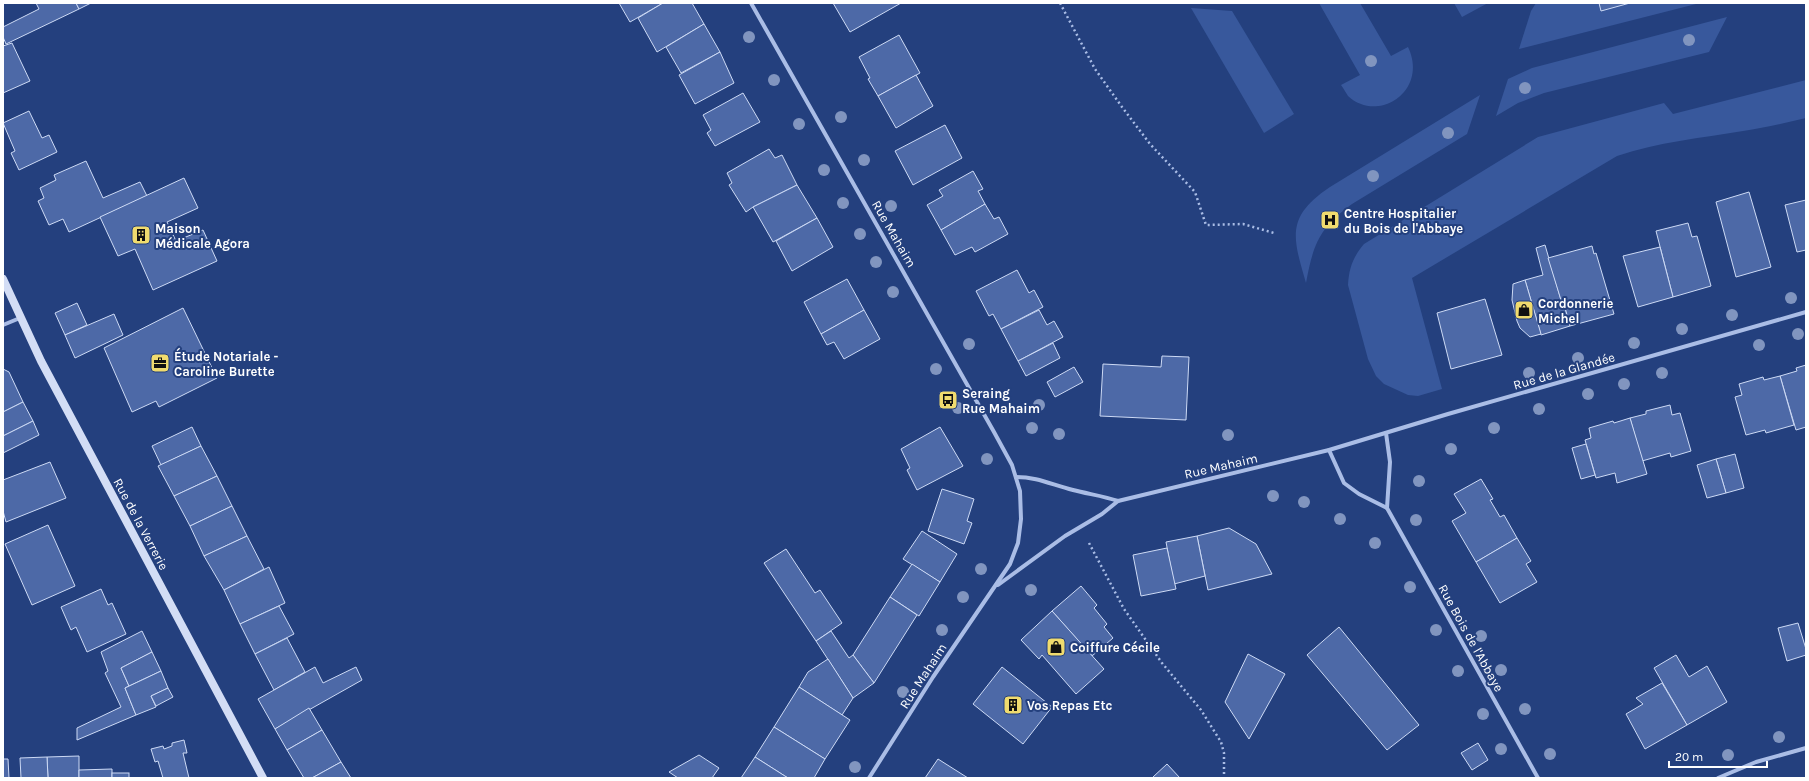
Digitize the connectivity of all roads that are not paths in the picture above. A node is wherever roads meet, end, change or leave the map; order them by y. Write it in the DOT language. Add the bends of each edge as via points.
graph roads {
  1 [pos="751,3"];
  2 [pos="3,279"];
  3 [pos="1806,312"];
  4 [pos="20,318"];
  5 [pos="3,325"];
  6 [pos="1386,433"];
  7 [pos="1329,450"];
  8 [pos="1016,477"];
  9 [pos="1118,501"];
  10 [pos="1387,508"];
  11 [pos="995,587"];
  12 [pos="1806,748"];
  13 [pos="263,778"];
  14 [pos="869,778"];
  15 [pos="1538,778"];
  16 [pos="1718,778"];
  1 -- 8 [label="street, Rue Mahaim" via="994,432"];
  2 -- 4 [label="street, Rue de la Verrerie"];
  3 -- 6 [label="street, Rue de la Glandée"];
  4 -- 5 [label="street"];
  4 -- 13 [label="street, Rue de la Verrerie" via="40,361"];
  6 -- 7 [label="street, Rue de la Glandée"];
  6 -- 10 [label="street" via="1390,462"];
  7 -- 9 [label="street, Rue Mahaim"];
  7 -- 10 [label="street" via="1344,483"];
  8 -- 9 [label="street, Rue Mahaim" via="1042,480"];
  8 -- 11 [label="street, Rue Mahaim" via="1020,491 1021,519 1018,543 1010,564"];
  9 -- 11 [label="street, Rue Mahaim"];
  10 -- 15 [label="street, Rue Bois de l'Abbaye"];
  11 -- 14 [label="street, Rue Mahaim" via="933,677"];
  12 -- 16 [label="street" via="1756,762"];
}
